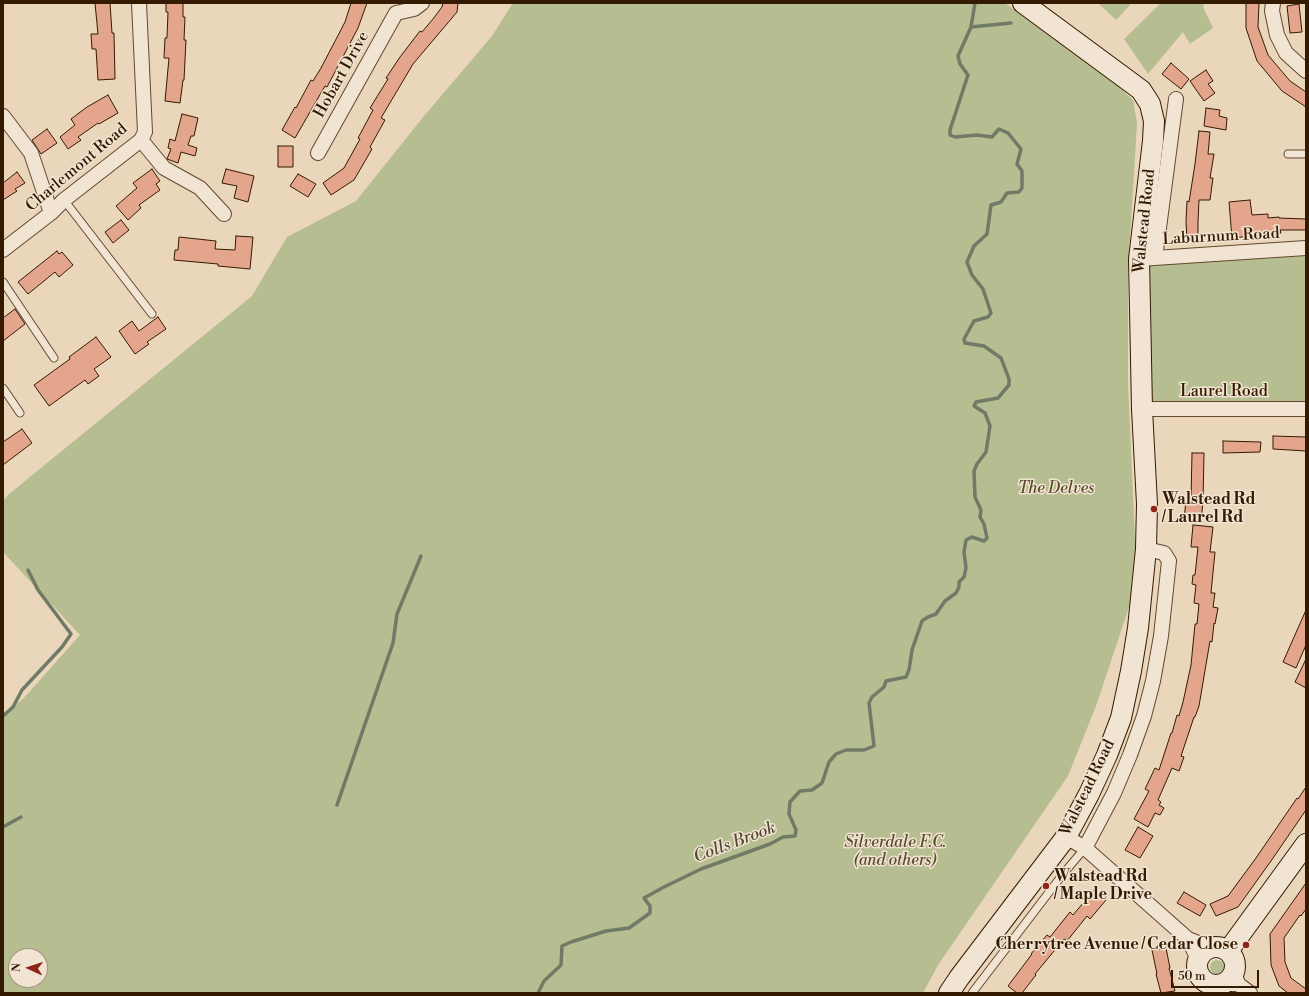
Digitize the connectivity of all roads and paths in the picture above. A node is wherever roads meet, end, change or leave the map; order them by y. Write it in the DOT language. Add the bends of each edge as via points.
graph roads {
  1 [pos="140,3"];
  2 [pos="422,3"];
  3 [pos="1023,3"];
  4 [pos="1273,3"];
  5 [pos="394,8"];
  6 [pos="1306,70"];
  7 [pos="1176,99"];
  8 [pos="3,116"];
  9 [pos="1163,119"];
  10 [pos="140,140"];
  11 [pos="318,153"];
  12 [pos="1288,154"];
  13 [pos="1306,154"];
  14 [pos="64,200"];
  15 [pos="51,214"];
  16 [pos="224,214"];
  17 [pos="1306,248"];
  18 [pos="3,250"];
  19 [pos="1147,258"];
  20 [pos="3,282"];
  21 [pos="152,314"];
  22 [pos="54,358"];
  23 [pos="3,388"];
  24 [pos="1142,409"];
  25 [pos="1306,409"];
  26 [pos="20,413"];
  27 [pos="1146,549"];
  28 [pos="1066,837"];
  29 [pos="1306,844"];
  30 [pos="1085,848"];
  31 [pos="1212,953"];
  32 [pos="1218,983"];
  33 [pos="949,993"];
  34 [pos="972,993"];
  35 [pos="1250,993"];
  1 -- 10 [label="street, Charlemont Road" via="145,132"];
  2 -- 5 [label="street, Hobart Drive" via="414,9"];
  3 -- 9 [label="street, Walstead Road" via="1140,90"];
  4 -- 6 [label="street" via="1277,35 1286,54"];
  5 -- 11 [label="street, Hobart Drive"];
  7 -- 9 [label="street"];
  8 -- 15 [label="street" via="31,153"];
  9 -- 19 [label="street, Walstead Road" via="1153,141"];
  10 -- 14 [label="street, Charlemont Road"];
  10 -- 16 [label="street" via="164,168 200,188"];
  12 -- 13 [label="lane"];
  14 -- 15 [label="street, Charlemont Road"];
  14 -- 21 [label="lane"];
  15 -- 18 [label="street, Charlemont Road"];
  17 -- 19 [label="street, Laburnum Road"];
  19 -- 24 [label="street, Walstead Road"];
  20 -- 22 [label="lane"];
  23 -- 26 [label="lane"];
  24 -- 25 [label="street, Laurel Road"];
  24 -- 27 [label="street, Walstead Road" via="1147,504"];
  27 -- 28 [label="street, Walstead Road" via="1138,628 1121,718 1108,755"];
  27 -- 30 [label="street, Walstead Road" via="1164,554 1168,561 1161,636 1153,681 1130,755 1114,793"];
  28 -- 30 [label="street"];
  28 -- 33 [label="street, Walstead Road"];
  29 -- 31 [label="street"];
  30 -- 31 [label="street" via="1188,940"];
  30 -- 34 [label="lane"];
  31 -- 32 [label="street" via="1197,966 1199,975"];
  31 -- 32 [label="street" via="1234,961"];
  32 -- 35 [label="street"];
}
